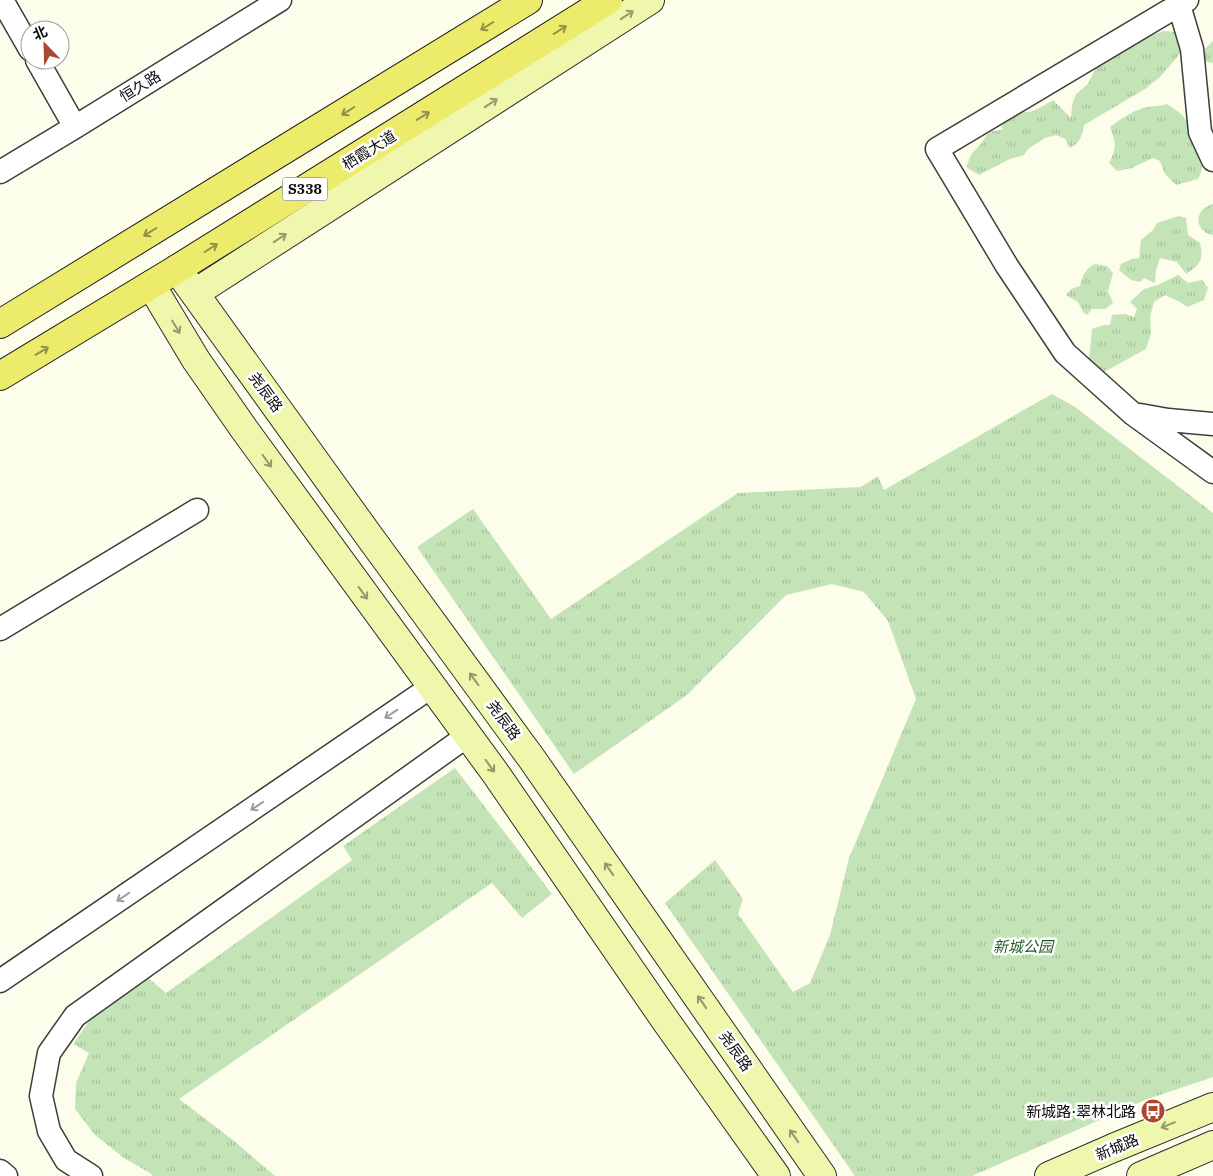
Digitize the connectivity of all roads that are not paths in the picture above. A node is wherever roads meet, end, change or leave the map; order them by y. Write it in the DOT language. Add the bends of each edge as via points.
graph roads {
  1 [pos="2,0"];
  2 [pos="280,0"];
  3 [pos="528,0"];
  4 [pos="608,0"];
  5 [pos="650,0"];
  6 [pos="1180,2"];
  7 [pos="20,32"];
  8 [pos="42,70"];
  9 [pos="75,127"];
  10 [pos="1213,160"];
  11 [pos="0,172"];
  12 [pos="177,269"];
  13 [pos="152,285"];
  14 [pos="195,293"];
  15 [pos="0,324"];
  16 [pos="0,376"];
  17 [pos="1133,414"];
  18 [pos="1213,424"];
  19 [pos="1213,472"];
  20 [pos="197,510"];
  21 [pos="0,629"];
  22 [pos="431,687"];
  23 [pos="467,736"];
  24 [pos="0,981"];
  25 [pos="1213,1107"];
  26 [pos="1213,1145"];
  27 [pos="0,1171"];
  28 [pos="6,1176"];
  29 [pos="91,1176"];
  30 [pos="776,1176"];
  31 [pos="822,1176"];
  32 [pos="1049,1176"];
  33 [pos="1141,1176"];
  1 -- 7 [label="street"];
  2 -- 9 [label="street, 恒久路"];
  3 -- 15 [label="main road, one-way"];
  12 -- 4 [label="main road, 栖霞大道 / S338, one-way"];
  14 -- 5 [label="main road, one-way"];
  6 -- 10 [label="street" via="1192,49 1200,132"];
  6 -- 17 [label="street" via="937,149 1064,353"];
  8 -- 9 [label="street"];
  9 -- 11 [label="street, 恒久路"];
  12 -- 13 [label="main road, 栖霞大道 / S338"];
  12 -- 14 [label="main road, 尧辰路"];
  16 -- 13 [label="main road, 栖霞大道 / S338, one-way"];
  13 -- 22 [label="main road, one-way" via="196,360"];
  31 -- 14 [label="main road, 尧辰路, one-way" via="532,759"];
  17 -- 18 [label="street"];
  17 -- 19 [label="street"];
  20 -- 21 [label="street"];
  22 -- 23 [label="main road"];
  22 -- 24 [label="street, one-way"];
  23 -- 29 [label="street" via="75,1016 49,1052 41,1096 49,1131 66,1160"];
  23 -- 30 [label="main road, one-way"];
  25 -- 32 [label="main road, 新城路, one-way"];
  26 -- 33 [label="main road"];
  27 -- 28 [label="street"];
}
